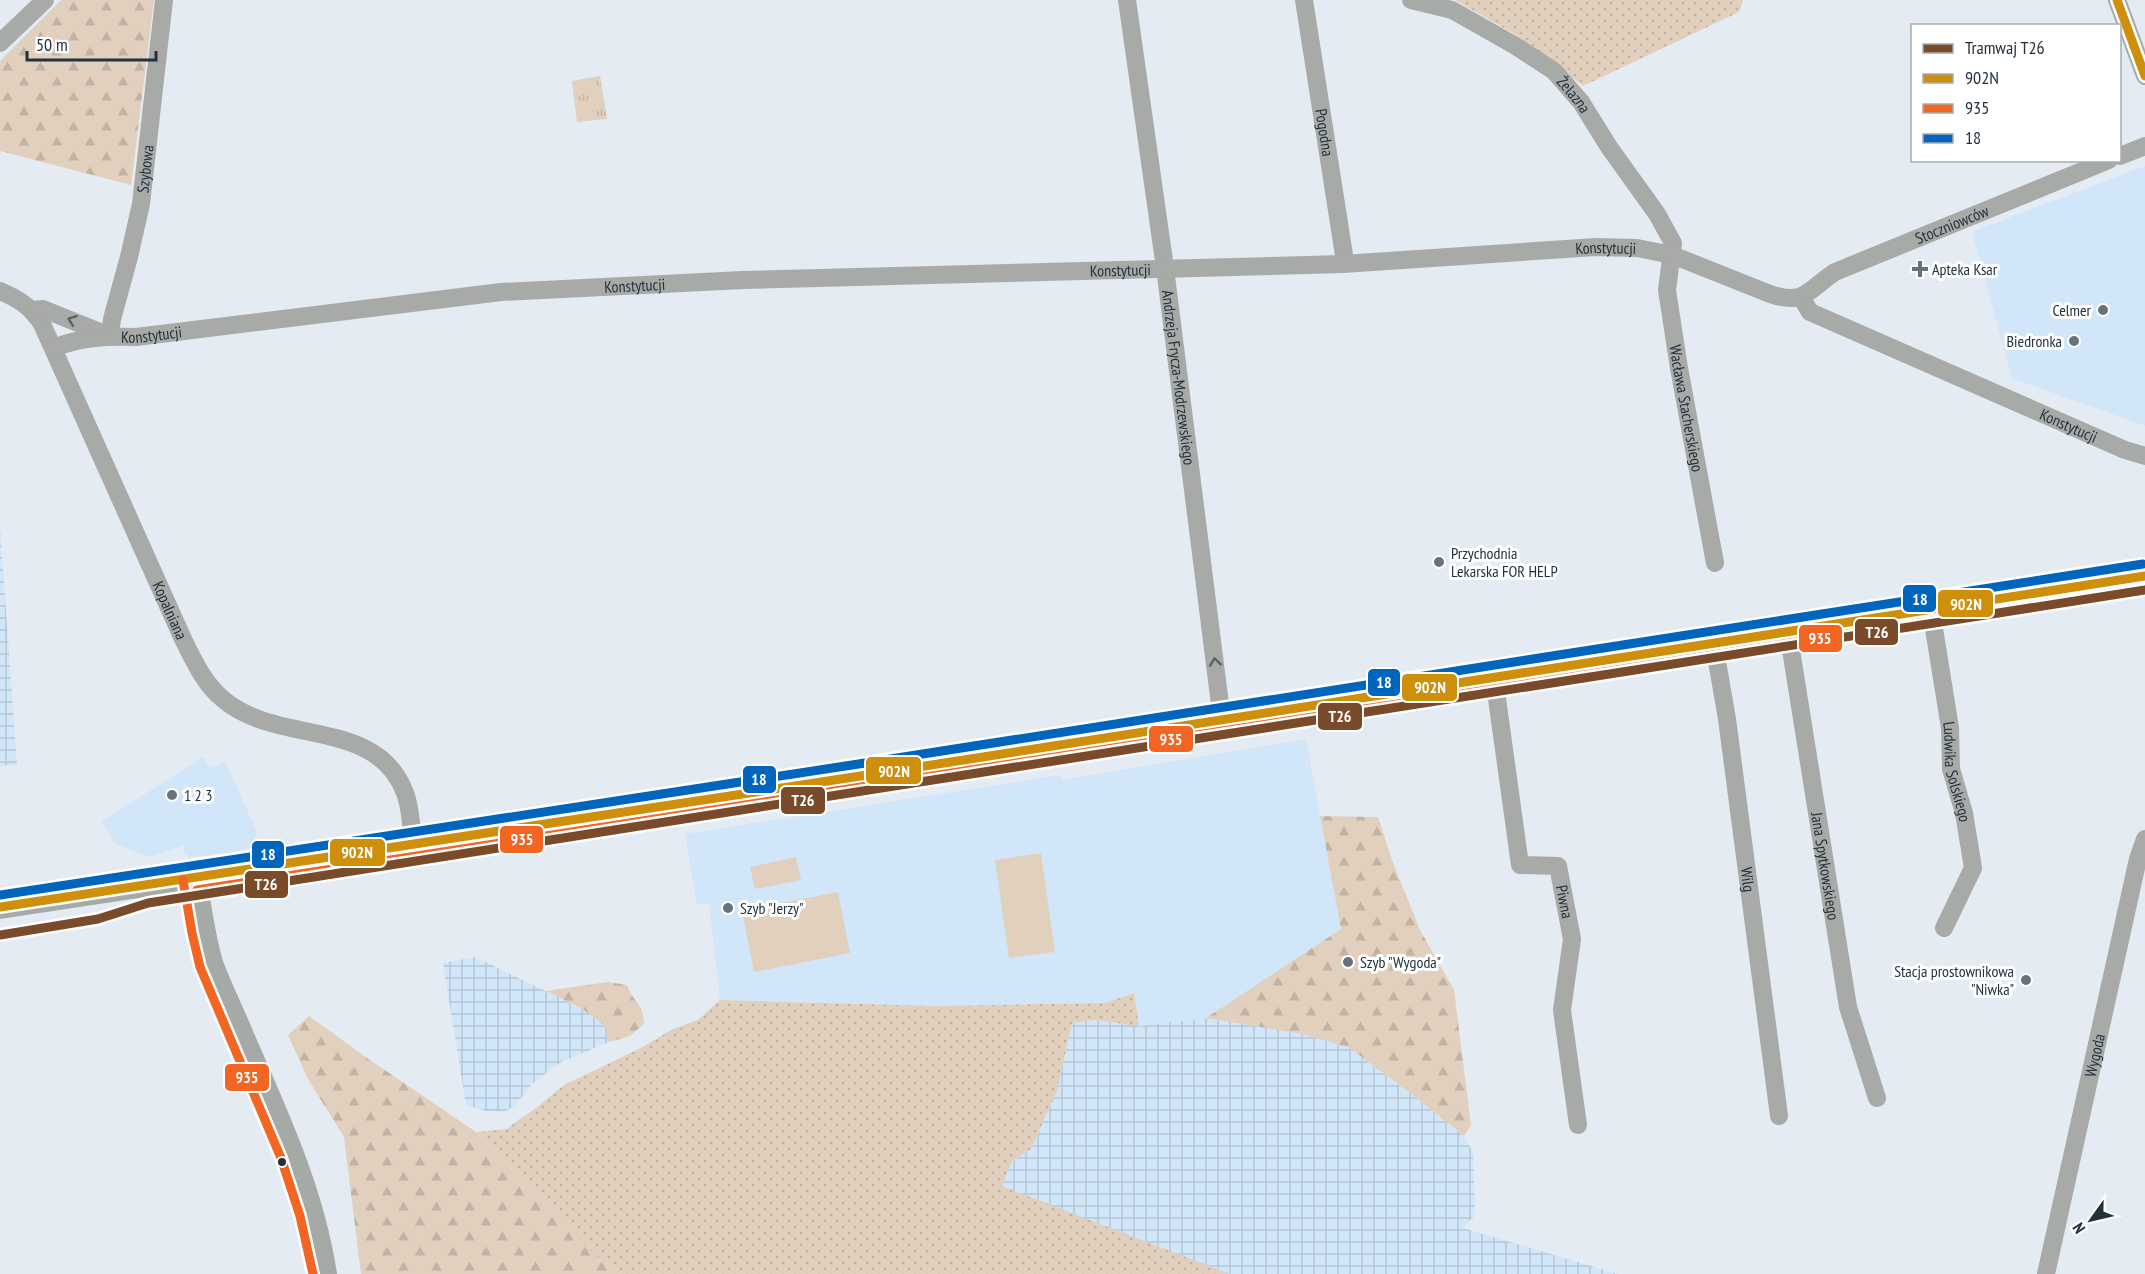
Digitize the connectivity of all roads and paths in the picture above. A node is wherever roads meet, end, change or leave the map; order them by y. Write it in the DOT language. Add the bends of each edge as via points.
graph roads {
  1 [pos="45,0"];
  2 [pos="164,0"];
  3 [pos="1127,0"];
  4 [pos="1304,0"];
  5 [pos="1411,0"];
  6 [pos="2117,0"];
  7 [pos="0,43"];
  8 [pos="2145,76"];
  9 [pos="2145,146"];
  10 [pos="2121,156"];
  11 [pos="2104,162"];
  12 [pos="1672,255"];
  13 [pos="1343,264"];
  14 [pos="1165,268"];
  15 [pos="0,291"];
  16 [pos="1802,297"];
  17 [pos="33,310"];
  18 [pos="110,336"];
  19 [pos="54,348"];
  20 [pos="2145,456"];
  21 [pos="1715,563"];
  22 [pos="2145,576"];
  23 [pos="1930,610"];
  24 [pos="1788,632"];
  25 [pos="1714,644"];
  26 [pos="1494,677"];
  27 [pos="1222,720"];
  28 [pos="2145,839"];
  29 [pos="413,843"];
  30 [pos="195,878"];
  31 [pos="0,907"];
  32 [pos="1944,928"];
  33 [pos="1877,1098"];
  34 [pos="1779,1116"];
  35 [pos="1578,1125"];
  36 [pos="326,1274"];
  37 [pos="2046,1274"];
  1 -- 7 [label="street"];
  2 -- 18 [label="street, Szybowa" via="141,204"];
  3 -- 14 [label="street, Andrzeja Frycza-Modrzewskiego"];
  4 -- 13 [label="street, Pogodna"];
  5 -- 12 [label="street, Żelazna" via="1452,10 1554,71 1581,102 1657,214 1673,243"];
  6 -- 8 [label="street"];
  9 -- 10 [label="street"];
  11 -- 16 [label="street, Stoczniowców" via="1835,272"];
  12 -- 13 [label="street, Konstytucji" via="1637,248 1596,247"];
  12 -- 16 [label="street, Konstytucji" via="1783,298"];
  12 -- 21 [label="street, Wacława Stacherskiego" via="1667,290"];
  13 -- 14 [label="street, Konstytucji"];
  14 -- 18 [label="street, Konstytucji" via="743,280 501,292 136,337"];
  27 -- 14 [label="street, Andrzeja Frycza-Modrzewskiego, one-way"];
  15 -- 17 [label="street, Kopalniana"];
  16 -- 20 [label="street, Konstytucji" via="1810,312"];
  18 -- 17 [label="street, one-way" via="43,309"];
  17 -- 19 [label="street, Kopalniana"];
  18 -- 19 [label="street, Konstytucji" via="72,341"];
  19 -- 29 [label="street, Kopalniana" via="203,677 223,700 254,718 344,740 381,757 405,792"];
  22 -- 23 [label="main road"];
  23 -- 24 [label="main road"];
  23 -- 32 [label="street, Ludwika Solskiego" via="1950,728 1951,769 1964,813 1973,868"];
  24 -- 25 [label="main road"];
  24 -- 33 [label="street, Jana Spytkowskiego" via="1848,1007"];
  25 -- 26 [label="main road"];
  25 -- 34 [label="street, Wilg"];
  26 -- 27 [label="main road"];
  26 -- 35 [label="street, Piwna" via="1520,865 1558,867 1572,939 1562,1010"];
  27 -- 29 [label="main road"];
  28 -- 37 [label="street, Wygoda"];
  29 -- 30 [label="main road"];
  30 -- 31 [label="main road"];
  30 -- 36 [label="main road" via="212,964 310,1200"];
}
